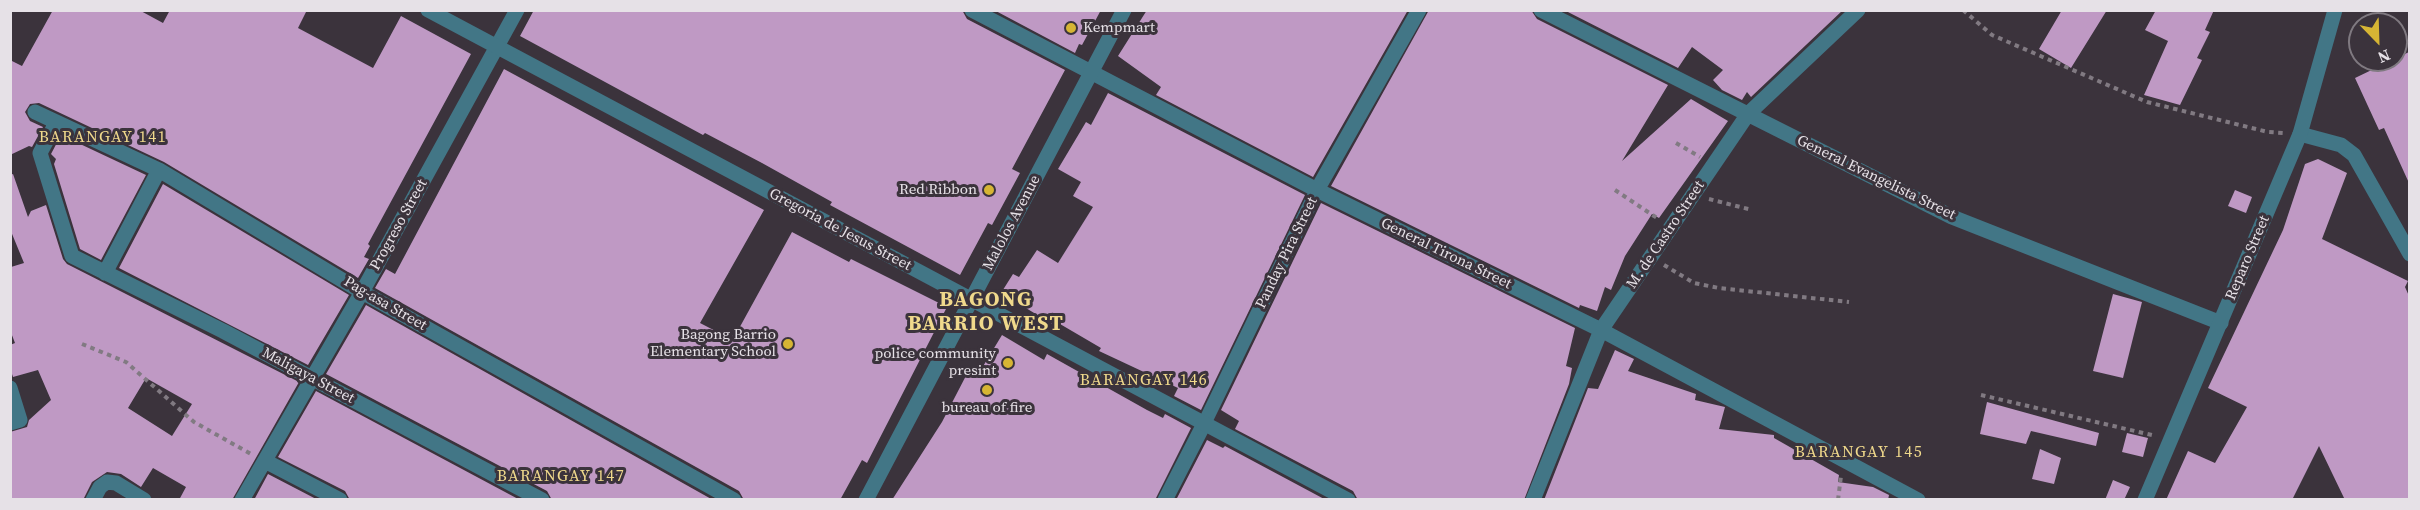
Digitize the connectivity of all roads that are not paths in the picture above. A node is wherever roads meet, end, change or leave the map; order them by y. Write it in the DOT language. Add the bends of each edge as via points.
graph roads {
  1 [pos="428,10"];
  2 [pos="517,10"];
  3 [pos="972,10"];
  4 [pos="1125,10"];
  5 [pos="1419,10"];
  6 [pos="1541,10"];
  7 [pos="1858,10"];
  8 [pos="2336,10"];
  9 [pos="499,47"];
  10 [pos="1090,74"];
  11 [pos="35,112"];
  12 [pos="1748,114"];
  13 [pos="56,123"];
  14 [pos="2300,134"];
  15 [pos="159,170"];
  16 [pos="1317,190"];
  17 [pos="2409,254"];
  18 [pos="105,273"];
  19 [pos="362,292"];
  20 [pos="972,301"];
  21 [pos="2221,323"];
  22 [pos="1601,330"];
  23 [pos="311,378"];
  24 [pos="10,388"];
  25 [pos="10,423"];
  26 [pos="1204,424"];
  27 [pos="265,461"];
  28 [pos="93,500"];
  29 [pos="144,500"];
  30 [pos="242,500"];
  31 [pos="340,500"];
  32 [pos="542,500"];
  33 [pos="735,500"];
  34 [pos="866,500"];
  35 [pos="1165,500"];
  36 [pos="1348,500"];
  37 [pos="1533,500"];
  38 [pos="1918,500"];
  39 [pos="2145,500"];
  1 -- 9 [label="street, Gregoria de Jesus Street"];
  2 -- 9 [label="street, Progreso Street"];
  3 -- 10 [label="street, General Tirona Street"];
  4 -- 10 [label="street, Malolos Avenue"];
  5 -- 16 [label="street, Panday Pira Street"];
  6 -- 12 [label="street, General Evangelista Street"];
  7 -- 12 [label="street, M. de Castro Street"];
  8 -- 14 [label="street, Reparo Street"];
  9 -- 19 [label="street, Progreso Street"];
  9 -- 20 [label="street, Gregoria de Jesus Street"];
  10 -- 16 [label="street, General Tirona Street"];
  10 -- 20 [label="street, Malolos Avenue"];
  11 -- 13 [label="street, Pag-asa Street"];
  12 -- 21 [label="street, General Evangelista Street" via="1952,217"];
  12 -- 22 [label="street, M. de Castro Street"];
  13 -- 15 [label="street, Pag-asa Street"];
  13 -- 18 [label="street, Maligaya Street" via="40,153 72,255"];
  14 -- 17 [label="street" via="2341,145 2354,155"];
  14 -- 21 [label="street, Reparo Street"];
  15 -- 18 [label="street"];
  15 -- 19 [label="street, Pag-asa Street"];
  16 -- 22 [label="street, General Tirona Street"];
  16 -- 26 [label="street, Panday Pira Street"];
  18 -- 23 [label="street, Maligaya Street"];
  19 -- 23 [label="street, Progreso Street"];
  19 -- 33 [label="street, Pag-asa Street"];
  20 -- 26 [label="street, Gregoria de Jesus Street"];
  20 -- 34 [label="street, Malolos Avenue"];
  21 -- 39 [label="street, Reparo Street"];
  22 -- 37 [label="street, M. de Castro Street"];
  22 -- 38 [label="street, General Tirona Street"];
  23 -- 27 [label="street, Progreso Street"];
  23 -- 32 [label="street, Maligaya Street"];
  24 -- 25 [label="street" via="20,420"];
  26 -- 35 [label="street, Panday Pira Street"];
  26 -- 36 [label="street, Gregoria de Jesus Street"];
  27 -- 30 [label="street, Progreso Street"];
  27 -- 31 [label="street"];
  28 -- 29 [label="street" via="107,482 116,483"];
}
